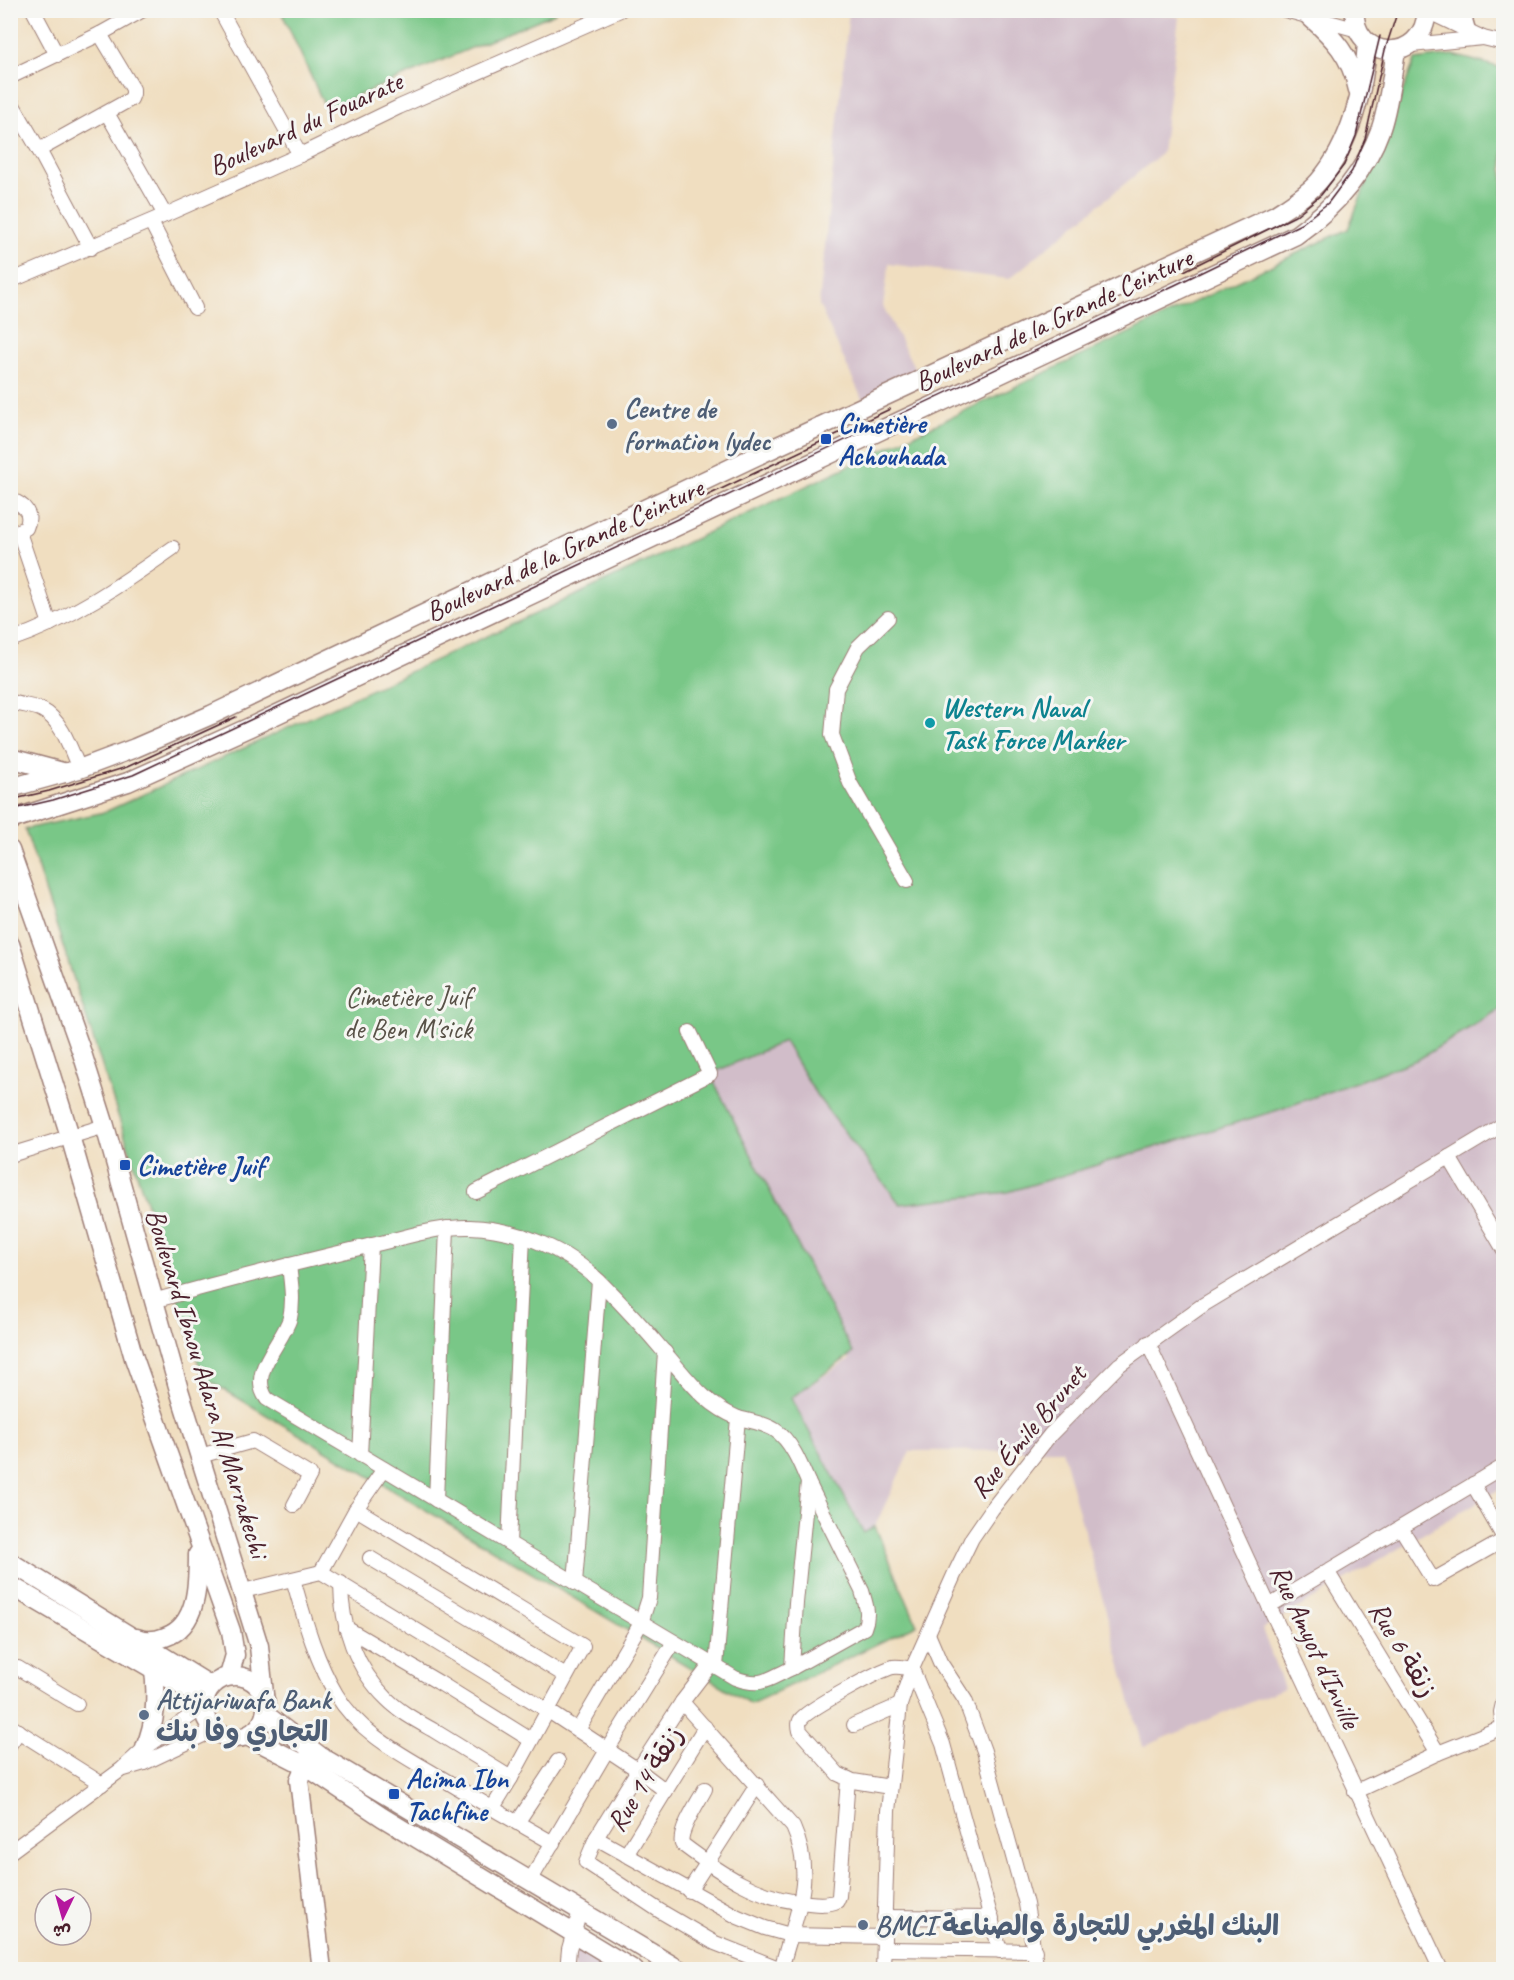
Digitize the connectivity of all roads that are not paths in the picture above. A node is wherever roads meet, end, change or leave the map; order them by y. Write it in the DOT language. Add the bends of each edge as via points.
graph roads {
  1 [pos="33,10"];
  2 [pos="143,10"];
  3 [pos="220,10"];
  4 [pos="620,10"];
  5 [pos="1285,10"];
  6 [pos="1333,10"];
  7 [pos="1355,10"];
  8 [pos="1460,10"];
  9 [pos="1427,11"];
  10 [pos="1309,16"];
  11 [pos="1467,30"];
  12 [pos="100,34"];
  13 [pos="1363,36"];
  14 [pos="1483,38"];
  15 [pos="1503,43"];
  16 [pos="1403,48"];
  17 [pos="57,55"];
  18 [pos="10,77"];
  19 [pos="1359,93"];
  20 [pos="10,100"];
  21 [pos="107,113"];
  22 [pos="24,123"];
  23 [pos="10,130"];
  24 [pos="39,150"];
  25 [pos="300,155"];
  26 [pos="165,215"];
  27 [pos="151,222"];
  28 [pos="91,248"];
  29 [pos="10,281"];
  30 [pos="195,308"];
  31 [pos="10,500"];
  32 [pos="15,533"];
  33 [pos="173,548"];
  34 [pos="888,618"];
  35 [pos="50,624"];
  36 [pos="11,639"];
  37 [pos="10,701"];
  38 [pos="10,758"];
  39 [pos="74,771"];
  40 [pos="10,788"];
  41 [pos="10,820"];
  42 [pos="10,850"];
  43 [pos="907,881"];
  44 [pos="10,944"];
  45 [pos="690,1032"];
  46 [pos="1503,1124"];
  47 [pos="105,1126"];
  48 [pos="70,1136"];
  49 [pos="10,1155"];
  50 [pos="1449,1157"];
  51 [pos="477,1192"];
  52 [pos="447,1228"];
  53 [pos="523,1236"];
  54 [pos="371,1245"];
  55 [pos="1503,1250"];
  56 [pos="290,1265"];
  57 [pos="599,1281"];
  58 [pos="153,1301"];
  59 [pos="1148,1343"];
  60 [pos="665,1353"];
  61 [pos="738,1418"];
  62 [pos="360,1455"];
  63 [pos="200,1456"];
  64 [pos="1503,1466"];
  65 [pos="384,1469"];
  66 [pos="808,1482"];
  67 [pos="1473,1484"];
  68 [pos="436,1500"];
  69 [pos="294,1505"];
  70 [pos="356,1509"];
  71 [pos="1401,1528"];
  72 [pos="1503,1539"];
  73 [pos="199,1543"];
  74 [pos="509,1543"];
  75 [pos="370,1558"];
  76 [pos="10,1562"];
  77 [pos="1327,1571"];
  78 [pos="321,1572"];
  79 [pos="293,1579"];
  80 [pos="341,1583"];
  81 [pos="575,1583"];
  82 [pos="10,1585"];
  83 [pos="243,1591"];
  84 [pos="1269,1606"];
  85 [pos="641,1623"];
  86 [pos="346,1628"];
  87 [pos="928,1634"];
  88 [pos="131,1636"];
  89 [pos="675,1642"];
  90 [pos="714,1664"];
  91 [pos="14,1666"];
  92 [pos="792,1668"];
  93 [pos="912,1669"];
  94 [pos="154,1670"];
  95 [pos="229,1676"];
  96 [pos="566,1676"];
  97 [pos="10,1680"];
  98 [pos="264,1694"];
  99 [pos="206,1697"];
  100 [pos="1503,1699"];
  101 [pos="682,1702"];
  102 [pos="77,1704"];
  103 [pos="900,1705"];
  104 [pos="547,1710"];
  105 [pos="266,1714"];
  106 [pos="854,1725"];
  107 [pos="705,1727"];
  108 [pos="15,1728"];
  109 [pos="1503,1728"];
  110 [pos="214,1730"];
  111 [pos="578,1730"];
  112 [pos="247,1736"];
  113 [pos="531,1740"];
  114 [pos="10,1744"];
  115 [pos="145,1748"];
  116 [pos="607,1750"];
  117 [pos="1438,1753"];
  118 [pos="313,1761"];
  119 [pos="558,1761"];
  120 [pos="122,1769"];
  121 [pos="638,1770"];
  122 [pos="511,1778"];
  123 [pos="848,1779"];
  124 [pos="102,1784"];
  125 [pos="757,1785"];
  126 [pos="890,1787"];
  127 [pos="705,1789"];
  128 [pos="666,1791"];
  129 [pos="1355,1792"];
  130 [pos="492,1809"];
  131 [pos="517,1823"];
  132 [pos="596,1838"];
  133 [pos="553,1843"];
  134 [pos="10,1852"];
  135 [pos="626,1855"];
  136 [pos="707,1862"];
  137 [pos="530,1881"];
  138 [pos="689,1891"];
  139 [pos="802,1903"];
  140 [pos="580,1911"];
  141 [pos="884,1917"];
  142 [pos="992,1918"];
  143 [pos="573,1933"];
  144 [pos="790,1935"];
  145 [pos="884,1943"];
  146 [pos="1000,1951"];
  147 [pos="1035,1951"];
  148 [pos="781,1969"];
  149 [pos="322,1970"];
  150 [pos="331,1970"];
  151 [pos="567,1970"];
  152 [pos="634,1970"];
  153 [pos="680,1970"];
  154 [pos="883,1970"];
  155 [pos="1037,1970"];
  156 [pos="1441,1970"];
  1 -- 17 [label="street"];
  2 -- 12 [label="street"];
  3 -- 25 [label="street"];
  4 -- 25 [label="street, Boulevard du Fouarate"];
  5 -- 10 [label="street"];
  6 -- 10 [label="street"];
  7 -- 13 [label="main road, Boulevard de la Grande Ceinture" via="1354,18"];
  8 -- 11 [label="main road"];
  9 -- 11 [label="street"];
  9 -- 16 [label="main road" via="1422,34"];
  10 -- 13 [label="street"];
  10 -- 19 [label="main road" via="1347,56"];
  11 -- 14 [label="street"];
  12 -- 17 [label="street"];
  12 -- 21 [label="street" via="133,89 130,99"];
  13 -- 16 [label="main road" via="1377,48"];
  13 -- 19 [label="main road, Boulevard de la Grande Ceinture" via="1366,60"];
  14 -- 15 [label="street"];
  14 -- 16 [label="street"];
  16 -- 41 [label="main road, Boulevard de la Grande Ceinture" via="1381,128 1362,167 1339,199 1296,235 240,731 113,788"];
  17 -- 18 [label="street"];
  19 -- 39 [label="main road, Boulevard de la Grande Ceinture" via="1344,144 1332,164 1318,183 1275,215 273,686"];
  20 -- 22 [label="street"];
  21 -- 24 [label="street"];
  21 -- 26 [label="street"];
  22 -- 23 [label="street"];
  22 -- 24 [label="street"];
  24 -- 28 [label="street"];
  25 -- 26 [label="street, Boulevard du Fouarate"];
  26 -- 27 [label="street, Boulevard du Fouarate"];
  27 -- 28 [label="street, Boulevard du Fouarate"];
  27 -- 30 [label="street"];
  28 -- 29 [label="street, Boulevard du Fouarate"];
  31 -- 32 [label="street" via="25,507 29,515 26,528"];
  32 -- 35 [label="street"];
  33 -- 35 [label="street" via="81,609"];
  34 -- 43 [label="street" via="858,647 836,689 832,735 850,783"];
  35 -- 36 [label="street"];
  37 -- 39 [label="street" via="49,714 57,723"];
  38 -- 39 [label="main road"];
  39 -- 40 [label="main road, Boulevard de la Grande Ceinture"];
  42 -- 47 [label="main road, Boulevard Ibnou Adara Al Marrakechi"];
  44 -- 48 [label="main road, Boulevard Ibnou Adara Al Marrakechi"];
  45 -- 51 [label="street" via="710,1074"];
  46 -- 50 [label="street, Rue Émile Brunet"];
  47 -- 48 [label="street"];
  47 -- 58 [label="main road, Boulevard Ibnou Adara Al Marrakechi"];
  48 -- 49 [label="street"];
  48 -- 73 [label="main road, Boulevard Ibnou Adara Al Marrakechi" via="134,1358"];
  50 -- 55 [label="street"];
  50 -- 59 [label="street, Rue Émile Brunet" via="1213,1299"];
  52 -- 53 [label="street" via="491,1229"];
  52 -- 54 [label="street"];
  52 -- 68 [label="street"];
  53 -- 57 [label="street" via="543,1243"];
  53 -- 74 [label="street"];
  54 -- 56 [label="street"];
  54 -- 62 [label="street"];
  56 -- 58 [label="street"];
  56 -- 62 [label="street" via="289,1319 260,1375 261,1392"];
  57 -- 60 [label="street"];
  57 -- 81 [label="street"];
  58 -- 63 [label="main road, Boulevard Ibnou Adara Al Marrakechi"];
  59 -- 84 [label="street, Rue Amyot d'Inville"];
  59 -- 87 [label="street, Rue Émile Brunet" via="1083,1399 992,1509 972,1538"];
  60 -- 61 [label="street" via="697,1392 720,1411"];
  60 -- 85 [label="street" via="649,1598"];
  61 -- 66 [label="street" via="776,1430 801,1464"];
  61 -- 90 [label="street"];
  62 -- 65 [label="street"];
  63 -- 69 [label="street" via="253,1441 310,1474"];
  63 -- 83 [label="main road, Boulevard Ibnou Adara Al Marrakechi"];
  64 -- 67 [label="street"];
  65 -- 68 [label="street"];
  65 -- 70 [label="street"];
  66 -- 92 [label="street"];
  66 -- 92 [label="street" via="862,1592 868,1620 864,1628"];
  67 -- 71 [label="street"];
  67 -- 72 [label="street"];
  68 -- 74 [label="street"];
  70 -- 78 [label="street"];
  70 -- 96 [label="street" via="580,1643 582,1649"];
  71 -- 72 [label="street" via="1433,1580"];
  71 -- 77 [label="street"];
  73 -- 88 [label="main road" via="194,1605 187,1620 163,1638 152,1641"];
  73 -- 95 [label="main road, Boulevard Ibnou Adara Al Marrakechi" via="231,1631 235,1655"];
  74 -- 81 [label="street"];
  75 -- 96 [label="street"];
  76 -- 88 [label="main road"];
  77 -- 84 [label="street"];
  77 -- 117 [label="street, Rue 6 زنقة"];
  78 -- 79 [label="street"];
  78 -- 80 [label="street"];
  79 -- 83 [label="street"];
  79 -- 130 [label="street" via="309,1633 336,1694 349,1713 370,1734"];
  80 -- 86 [label="street"];
  80 -- 104 [label="street"];
  81 -- 85 [label="street"];
  82 -- 94 [label="main road"];
  83 -- 98 [label="main road, Boulevard Ibnou Adara Al Marrakechi" via="259,1646"];
  84 -- 129 [label="street, Rue Amyot d'Inville"];
  85 -- 89 [label="street"];
  85 -- 111 [label="street"];
  86 -- 113 [label="street"];
  86 -- 122 [label="street" via="360,1663 387,1699"];
  87 -- 93 [label="street, Rue Émile Brunet"];
  87 -- 147 [label="street" via="940,1662 965,1700 984,1751"];
  88 -- 99 [label="main road"];
  89 -- 90 [label="street"];
  89 -- 116 [label="street"];
  90 -- 92 [label="street" via="749,1683 766,1681"];
  90 -- 101 [label="street"];
  91 -- 97 [label="street"];
  91 -- 102 [label="street"];
  93 -- 103 [label="street, Rue Émile Brunet"];
  93 -- 123 [label="street" via="896,1666 884,1670 801,1718 799,1727 806,1739 838,1774"];
  93 -- 142 [label="street" via="943,1744"];
  94 -- 99 [label="main road"];
  94 -- 115 [label="main road" via="157,1698"];
  95 -- 98 [label="main road" via="249,1679"];
  95 -- 99 [label="main road" via="219,1680"];
  96 -- 104 [label="street"];
  98 -- 105 [label="main road"];
  99 -- 110 [label="main road" via="206,1720"];
  99 -- 115 [label="street"];
  100 -- 109 [label="street"];
  101 -- 107 [label="street"];
  101 -- 121 [label="street"];
  103 -- 106 [label="street"];
  103 -- 126 [label="street, Rue Émile Brunet"];
  104 -- 111 [label="street"];
  104 -- 113 [label="street"];
  105 -- 112 [label="main road"];
  105 -- 118 [label="main road"];
  107 -- 125 [label="street"];
  107 -- 128 [label="street, Rue 14 زنقة"];
  108 -- 114 [label="street"];
  108 -- 124 [label="street"];
  109 -- 117 [label="street"];
  110 -- 112 [label="main road" via="228,1738"];
  110 -- 120 [label="street" via="144,1763"];
  111 -- 116 [label="street"];
  112 -- 118 [label="main road"];
  113 -- 122 [label="street"];
  115 -- 120 [label="street"];
  116 -- 121 [label="street"];
  116 -- 133 [label="street"];
  117 -- 129 [label="street"];
  118 -- 137 [label="main road"];
  118 -- 143 [label="main road" via="334,1786"];
  118 -- 149 [label="main road" via="299,1780"];
  118 -- 150 [label="main road" via="312,1816"];
  119 -- 131 [label="street"];
  120 -- 124 [label="street"];
  121 -- 128 [label="street"];
  121 -- 132 [label="street"];
  122 -- 130 [label="street"];
  123 -- 126 [label="street"];
  123 -- 139 [label="street" via="839,1896 832,1903"];
  124 -- 134 [label="street"];
  125 -- 136 [label="street"];
  125 -- 139 [label="street" via="793,1827 800,1843"];
  126 -- 141 [label="street, Rue Émile Brunet"];
  127 -- 136 [label="street" via="681,1840"];
  128 -- 135 [label="street, Rue 14 زنقة"];
  129 -- 156 [label="street, Rue Amyot d'Inville"];
  130 -- 131 [label="street"];
  131 -- 133 [label="street"];
  132 -- 135 [label="street"];
  132 -- 148 [label="street" via="587,1864 715,1942"];
  133 -- 137 [label="street"];
  135 -- 138 [label="street"];
  136 -- 138 [label="street"];
  136 -- 139 [label="street" via="746,1886"];
  137 -- 140 [label="main road"];
  138 -- 144 [label="street" via="738,1917"];
  139 -- 144 [label="street"];
  140 -- 143 [label="street"];
  140 -- 153 [label="main road"];
  141 -- 142 [label="street"];
  141 -- 145 [label="street, Rue Émile Brunet"];
  142 -- 146 [label="street"];
  143 -- 151 [label="street"];
  143 -- 152 [label="main road"];
  144 -- 145 [label="street"];
  144 -- 148 [label="street"];
  145 -- 146 [label="street"];
  145 -- 154 [label="street, Rue Émile Brunet"];
  146 -- 147 [label="street"];
  147 -- 155 [label="street"];
}
